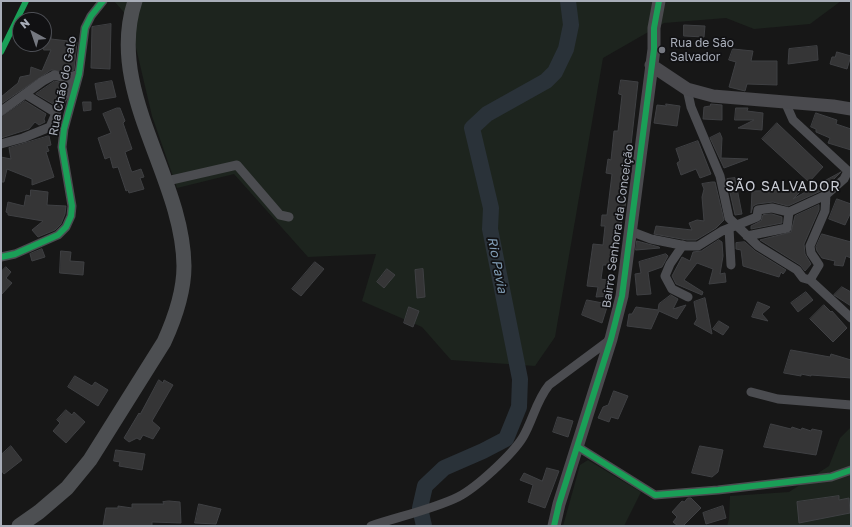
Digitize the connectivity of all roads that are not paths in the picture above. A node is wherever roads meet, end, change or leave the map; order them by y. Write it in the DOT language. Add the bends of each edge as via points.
graph roads {
  1 [pos="103,1"];
  2 [pos="660,1"];
  3 [pos="132,3"];
  4 [pos="652,65"];
  5 [pos="79,74"];
  6 [pos="687,89"];
  7 [pos="25,94"];
  8 [pos="786,102"];
  9 [pos="851,109"];
  10 [pos="1,111"];
  11 [pos="56,113"];
  12 [pos="1,144"];
  13 [pos="850,171"];
  14 [pos="167,181"];
  15 [pos="826,195"];
  16 [pos="789,212"];
  17 [pos="290,217"];
  18 [pos="732,226"];
  19 [pos="630,231"];
  20 [pos="747,236"];
  21 [pos="682,245"];
  22 [pos="1,257"];
  23 [pos="731,265"];
  24 [pos="810,280"];
  25 [pos="688,297"];
  26 [pos="851,318"];
  27 [pos="611,339"];
  28 [pos="582,360"];
  29 [pos="603,363"];
  30 [pos="751,392"];
  31 [pos="851,405"];
  32 [pos="578,447"];
  33 [pos="851,470"];
  34 [pos="19,526"];
  35 [pos="371,526"];
  36 [pos="554,526"];
  1 -- 5 [label="street, Rua Chão do Galo" via="85,28"];
  2 -- 4 [label="street, Bairro Senhora da Conceição" via="654,28"];
  3 -- 14 [label="main road" via="129,39 134,92"];
  4 -- 6 [label="street"];
  4 -- 19 [label="street, Bairro Senhora da Conceição"];
  5 -- 7 [label="street" via="67,78 54,75"];
  5 -- 11 [label="street" via="66,91"];
  5 -- 22 [label="street, Rua Chão do Galo" via="64,129 62,147 71,199 71,216 66,227 58,235 15,254"];
  6 -- 8 [label="street" via="713,96"];
  6 -- 18 [label="street" via="691,106 720,176"];
  7 -- 10 [label="street"];
  7 -- 11 [label="street"];
  8 -- 9 [label="street"];
  8 -- 13 [label="street" via="793,120"];
  11 -- 12 [label="street" via="50,128"];
  13 -- 15 [label="street"];
  14 -- 17 [label="street" via="237,165 280,215"];
  14 -- 34 [label="main road" via="182,245 184,267 173,322 164,342 90,460 67,488"];
  15 -- 16 [label="street"];
  15 -- 24 [label="street" via="825,211 810,246 811,253 819,265"];
  16 -- 18 [label="street" via="772,208 758,210 757,217"];
  16 -- 20 [label="street" via="787,228"];
  18 -- 20 [label="street"];
  18 -- 21 [label="street" via="698,246"];
  18 -- 23 [label="street"];
  19 -- 21 [label="street" via="651,240"];
  19 -- 27 [label="street, Bairro Senhora da Conceição" via="622,296"];
  20 -- 24 [label="street" via="764,251 797,270 803,278"];
  21 -- 25 [label="street" via="665,276 672,288"];
  24 -- 26 [label="street"];
  27 -- 28 [label="street"];
  27 -- 29 [label="street, Bairro Senhora da Conceição"];
  28 -- 29 [label="street"];
  28 -- 35 [label="street" via="541,395 523,438 504,459 459,497"];
  29 -- 32 [label="street, Bairro Senhora da Conceição"];
  30 -- 31 [label="street" via="778,399"];
  32 -- 33 [label="street" via="655,495 831,477"];
  32 -- 36 [label="street, Bairro Senhora da Conceição"];
}
